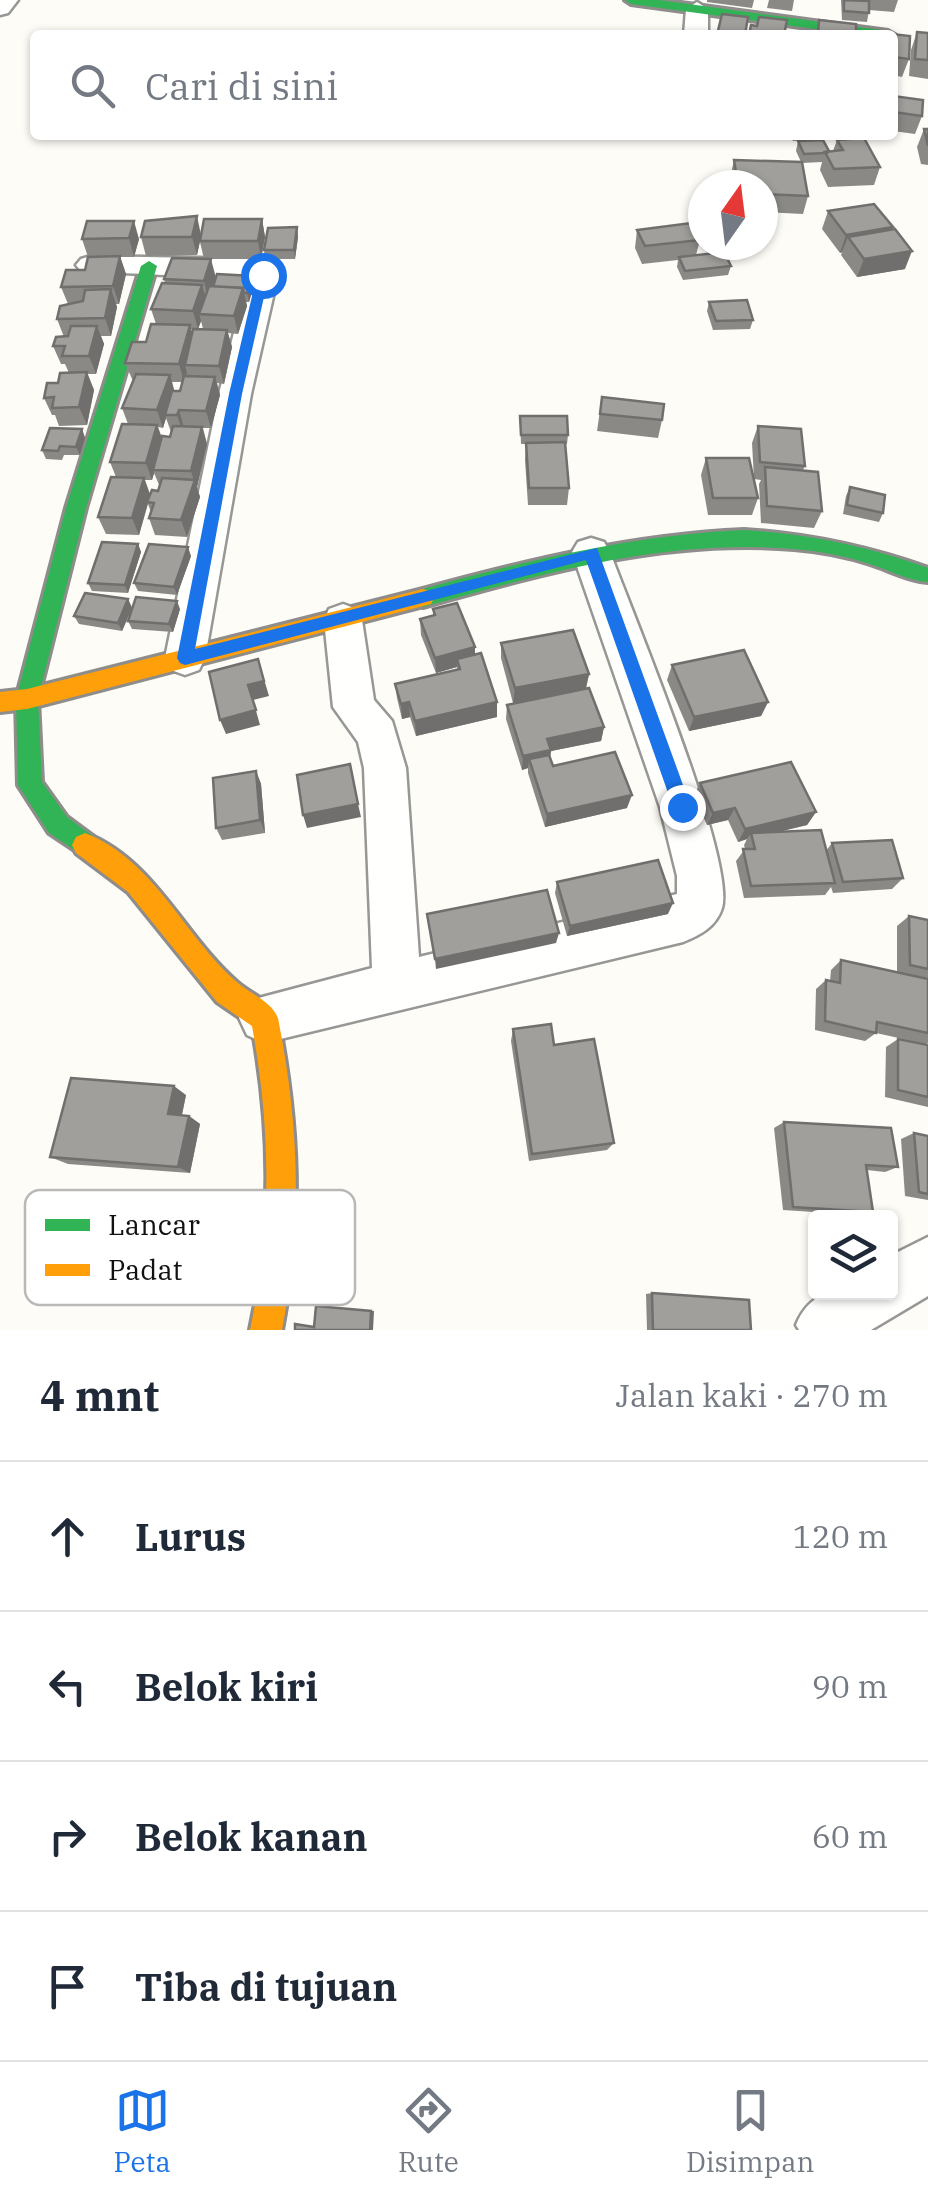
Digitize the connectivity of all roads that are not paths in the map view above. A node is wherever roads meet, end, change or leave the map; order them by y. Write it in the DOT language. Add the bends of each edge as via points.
graph roads {
  1 [pos="7,0"];
  2 [pos="631,0"];
  3 [pos="0,8"];
  4 [pos="697,9"];
  5 [pos="696,30"];
  6 [pos="853,30"];
  7 [pos="92,265"];
  8 [pos="149,266"];
  9 [pos="112,387"];
  10 [pos="148,389"];
  11 [pos="200,392"];
  12 [pos="235,394"];
  13 [pos="83,486"];
  14 [pos="121,488"];
  15 [pos="178,492"];
  16 [pos="216,495"];
  17 [pos="591,552"];
  18 [pos="925,575"];
  19 [pos="343,620"];
  20 [pos="185,658"];
  21 [pos="27,700"];
  22 [pos="0,702"];
  23 [pos="397,986"];
  24 [pos="264,1018"];
  25 [pos="286,1190"];
  26 [pos="928,1265"];
  27 [pos="898,1282"];
  28 [pos="867,1300"];
  29 [pos="271,1305"];
  30 [pos="825,1325"];
  31 [pos="266,1330"];
  1 -- 3 [label="street"];
  2 -- 4 [label="street"];
  4 -- 5 [label="street"];
  4 -- 6 [label="street"];
  7 -- 8 [label="street"];
  8 -- 9 [label="street"];
  8 -- 12 [label="street" via="251,268 263,275"];
  9 -- 10 [label="street"];
  9 -- 13 [label="street"];
  11 -- 12 [label="street"];
  12 -- 16 [label="street"];
  13 -- 14 [label="street"];
  13 -- 21 [label="street"];
  15 -- 16 [label="street"];
  16 -- 20 [label="street"];
  17 -- 18 [label="street" via="670,540 764,538 867,555"];
  17 -- 19 [label="street"];
  17 -- 23 [label="street" via="682,807 700,876 700,905 682,919"];
  19 -- 20 [label="street"];
  19 -- 23 [label="street" via="354,707 377,734 385,768"];
  20 -- 21 [label="street"];
  21 -- 22 [label="street"];
  21 -- 24 [label="street" via="30,785 38,802 58,825 137,883 227,992"];
  23 -- 24 [label="street"];
  24 -- 25 [label="street" via="288,1152"];
  26 -- 27 [label="street"];
  28 -- 30 [label="street"];
  29 -- 31 [label="street"];
}
